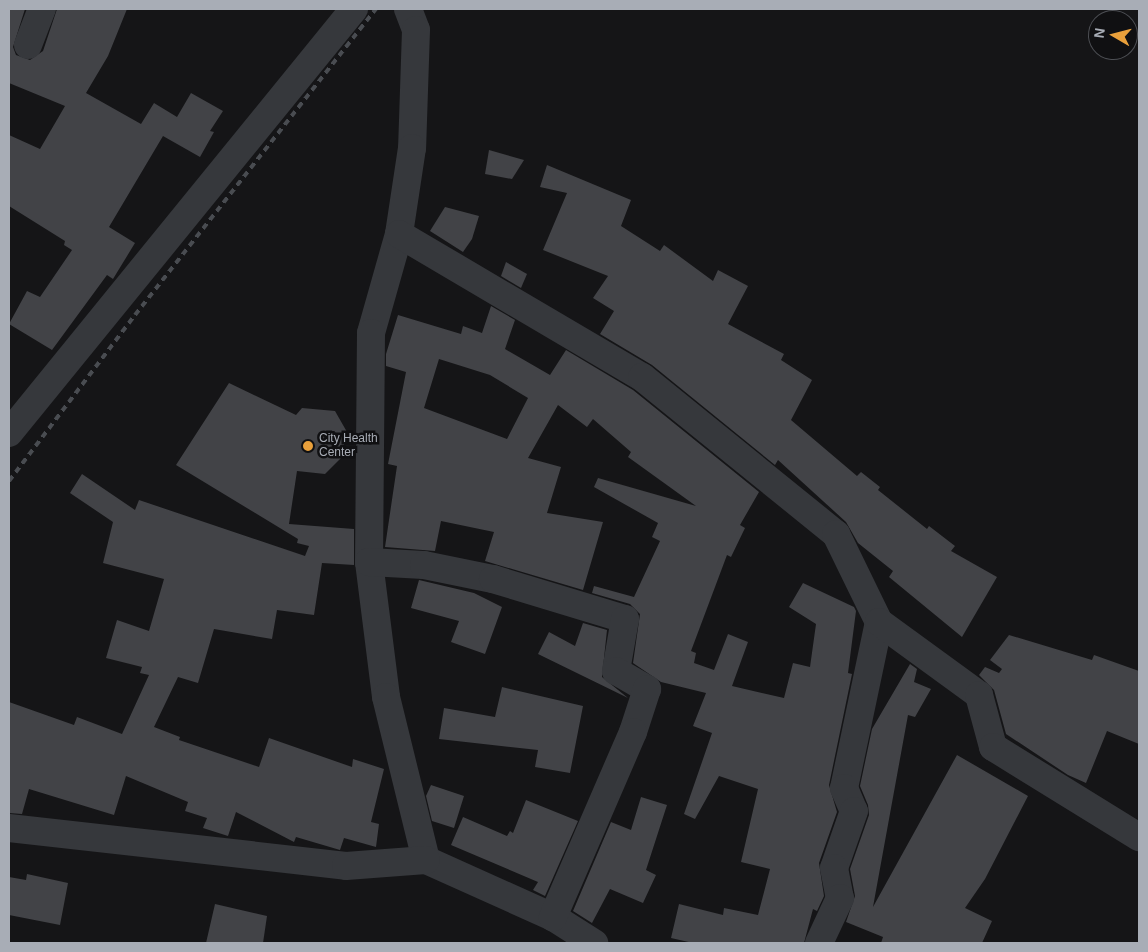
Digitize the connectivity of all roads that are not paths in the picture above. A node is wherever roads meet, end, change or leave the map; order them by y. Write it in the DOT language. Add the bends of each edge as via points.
graph roads {
  1 [pos="42,9"];
  2 [pos="354,9"];
  3 [pos="408,9"];
  4 [pos="28,45"];
  5 [pos="399,234"];
  6 [pos="9,432"];
  7 [pos="370,562"];
  8 [pos="879,622"];
  9 [pos="9,828"];
  10 [pos="1139,837"];
  11 [pos="426,860"];
  12 [pos="553,917"];
  13 [pos="594,943"];
  14 [pos="819,943"];
  1 -- 4 [label="street"];
  2 -- 6 [label="street"];
  3 -- 5 [label="street" via="416,30 416,61 412,148"];
  5 -- 7 [label="street" via="370,333"];
  5 -- 8 [label="street" via="658,389 836,534"];
  7 -- 11 [label="street" via="386,697"];
  7 -- 12 [label="street" via="424,565 493,579 625,619 616,671 648,690"];
  8 -- 10 [label="street" via="979,695 993,747"];
  8 -- 14 [label="street" via="844,788 854,811 834,868 840,898"];
  9 -- 11 [label="street" via="346,866"];
  11 -- 12 [label="street"];
  12 -- 13 [label="street"];
}
